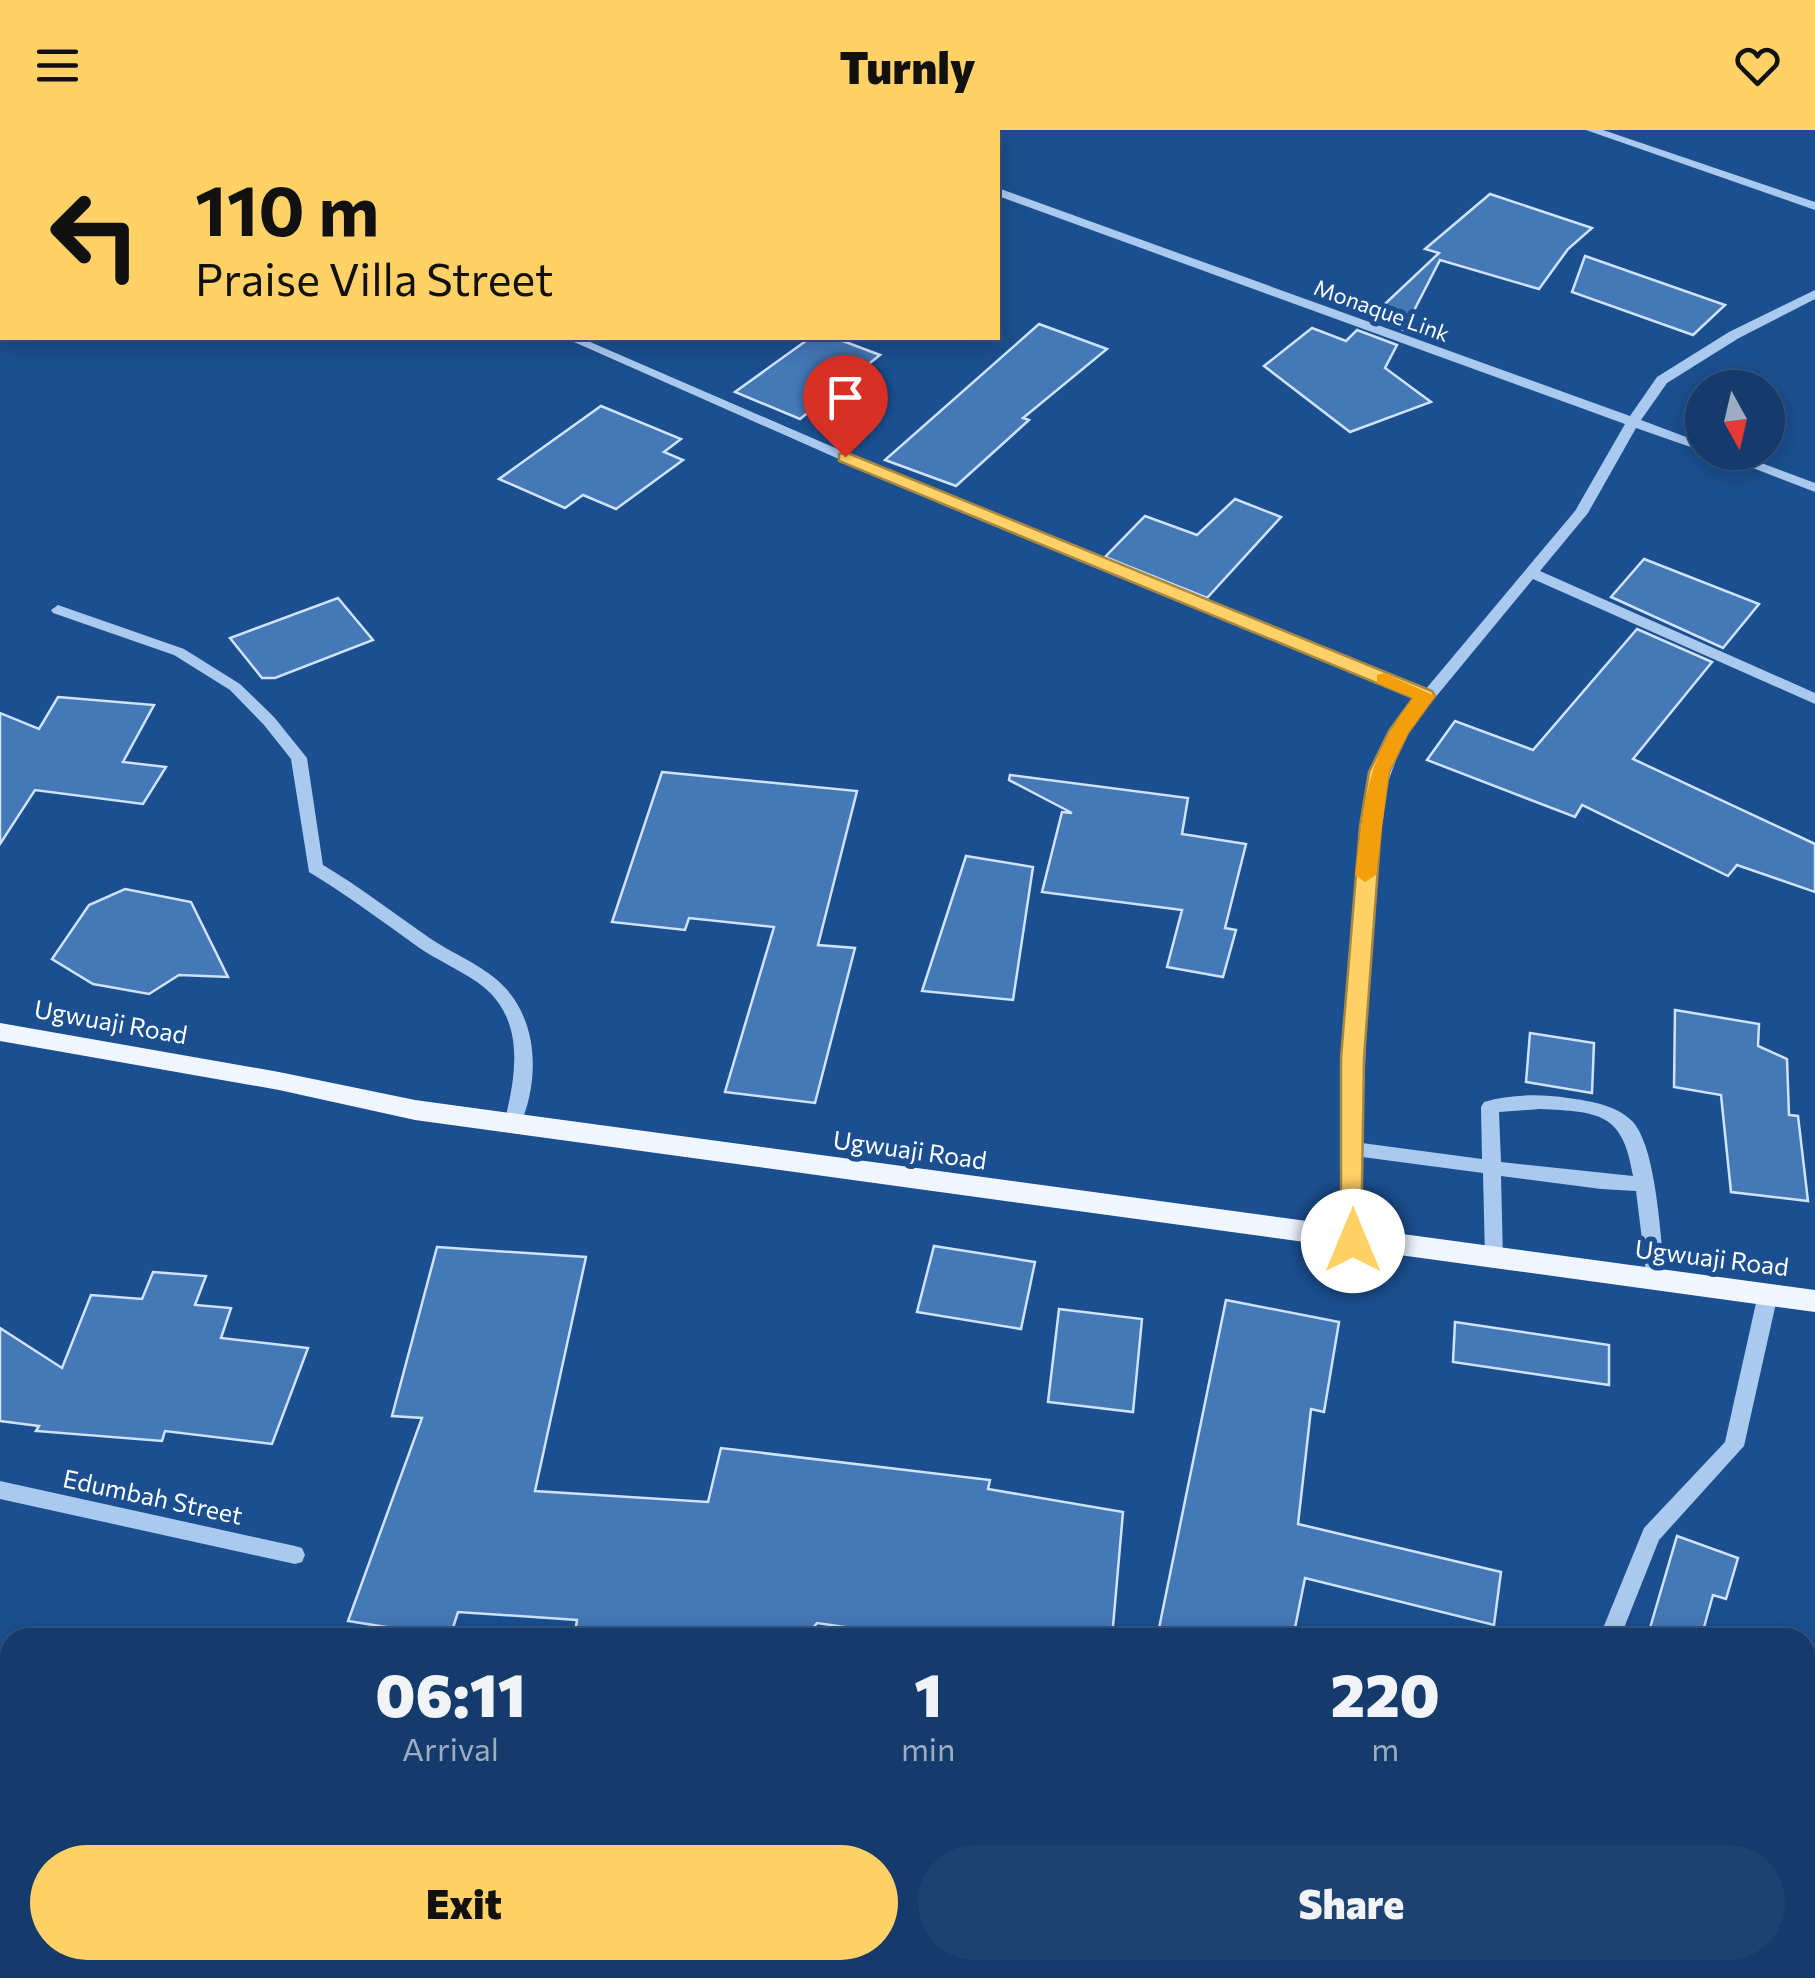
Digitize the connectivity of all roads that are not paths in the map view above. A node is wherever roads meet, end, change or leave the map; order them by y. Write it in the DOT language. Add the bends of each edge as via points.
graph roads {
  1 [pos="1592,130"];
  2 [pos="1000,193"];
  3 [pos="1815,206"];
  4 [pos="1815,294"];
  5 [pos="576,340"];
  6 [pos="1634,421"];
  7 [pos="1685,440"];
  8 [pos="1766,470"];
  9 [pos="1815,488"];
  10 [pos="1534,574"];
  11 [pos="58,610"];
  12 [pos="1425,696"];
  13 [pos="1815,700"];
  14 [pos="0,1032"];
  15 [pos="512,1123"];
  16 [pos="1352,1149"];
  17 [pos="1493,1166"];
  18 [pos="1644,1184"];
  19 [pos="1353,1241"];
  20 [pos="1494,1259"];
  21 [pos="1656,1280"];
  22 [pos="1768,1294"];
  23 [pos="1815,1301"];
  24 [pos="0,1490"];
  25 [pos="295,1555"];
  26 [pos="1613,1628"];
  1 -- 3 [label="street"];
  2 -- 6 [label="street, Monaque Link"];
  4 -- 6 [label="street" via="1662,380"];
  5 -- 12 [label="street" via="948,502"];
  6 -- 7 [label="street, Monaque Link"];
  6 -- 10 [label="street" via="1582,513"];
  8 -- 9 [label="street"];
  10 -- 12 [label="street"];
  10 -- 13 [label="street"];
  11 -- 15 [label="street" via="179,652 236,687 269,721 300,758 316,868 492,984 514,1012 526,1072"];
  12 -- 16 [label="street" via="1379,772 1370,826 1352,1058"];
  14 -- 15 [label="main road, Ugwuaji Road"];
  15 -- 19 [label="main road, Ugwuaji Road"];
  16 -- 17 [label="street"];
  16 -- 19 [label="street"];
  17 -- 18 [label="street"];
  17 -- 18 [label="street" via="1490,1107 1510,1102 1604,1109 1635,1141"];
  17 -- 20 [label="street"];
  18 -- 21 [label="street"];
  19 -- 20 [label="main road, Ugwuaji Road"];
  20 -- 21 [label="main road, Ugwuaji Road"];
  21 -- 22 [label="main road, Ugwuaji Road"];
  22 -- 23 [label="main road, Ugwuaji Road"];
  22 -- 26 [label="street" via="1734,1446 1651,1534"];
  24 -- 25 [label="street, Edumbah Street"];
}
